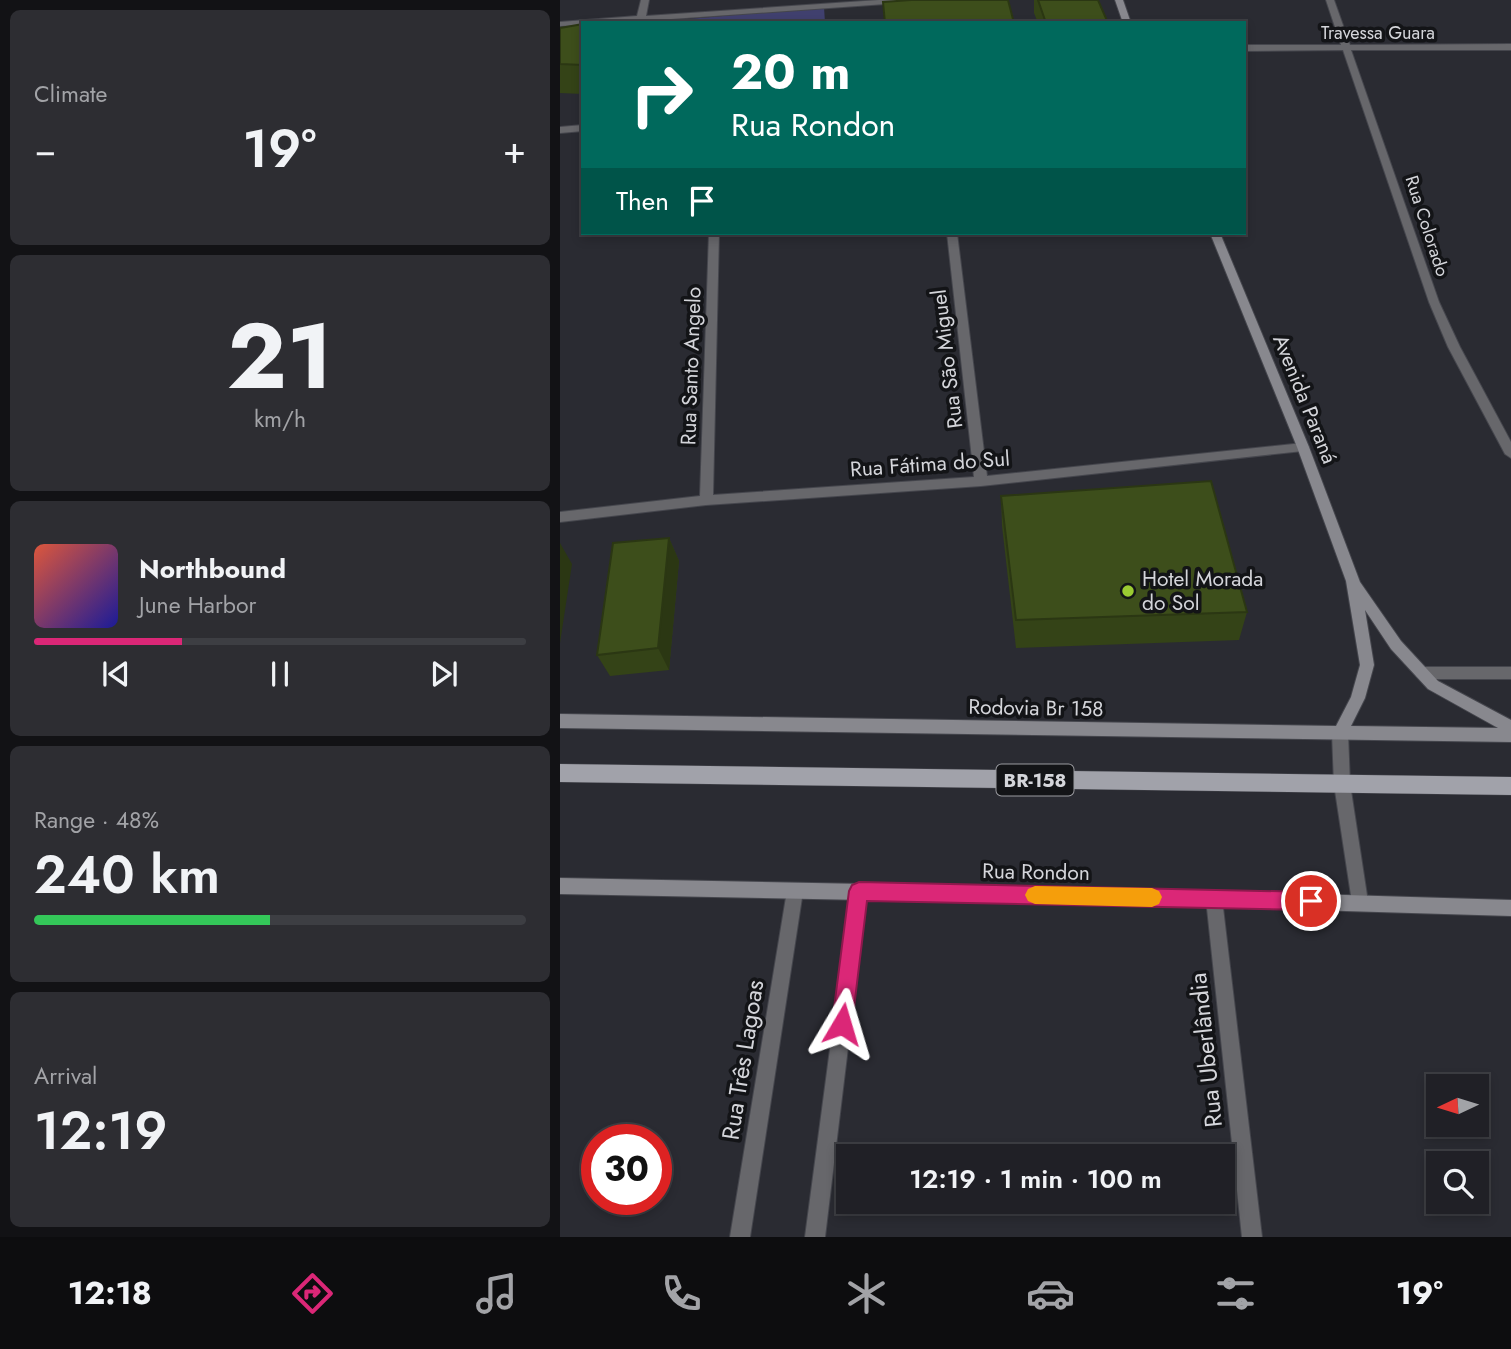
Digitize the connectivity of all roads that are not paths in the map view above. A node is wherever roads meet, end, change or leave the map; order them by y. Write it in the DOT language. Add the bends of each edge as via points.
graph roads {
  1 [pos="645,0"];
  2 [pos="914,0"];
  3 [pos="1119,0"];
  4 [pos="1330,0"];
  5 [pos="843,3"];
  6 [pos="641,18"];
  7 [pos="600,21"];
  8 [pos="1126,21"];
  9 [pos="581,22"];
  10 [pos="560,24"];
  11 [pos="1511,47"];
  12 [pos="1246,48"];
  13 [pos="1348,49"];
  14 [pos="581,128"];
  15 [pos="560,130"];
  16 [pos="714,235"];
  17 [pos="952,235"];
  18 [pos="1216,235"];
  19 [pos="1303,447"];
  20 [pos="1511,454"];
  21 [pos="981,481"];
  22 [pos="706,500"];
  23 [pos="560,517"];
  24 [pos="1353,582"];
  25 [pos="1422,673"];
  26 [pos="1511,673"];
  27 [pos="560,721"];
  28 [pos="1511,728"];
  29 [pos="1340,733"];
  30 [pos="1511,735"];
  31 [pos="560,773"];
  32 [pos="1342,784"];
  33 [pos="1511,786"];
  34 [pos="560,886"];
  35 [pos="795,891"];
  36 [pos="859,891"];
  37 [pos="1214,899"];
  38 [pos="1360,902"];
  39 [pos="1511,908"];
  40 [pos="740,1237"];
  41 [pos="815,1237"];
  42 [pos="1252,1237"];
  1 -- 6 [label="street"];
  2 -- 5 [label="street"];
  3 -- 8 [label="street"];
  4 -- 13 [label="street, Rua Colorado"];
  5 -- 6 [label="street" via="831,10"];
  6 -- 7 [label="street"];
  9 -- 10 [label="street"];
  11 -- 13 [label="street, Travessa Guara"];
  12 -- 13 [label="street, Travessa Guara"];
  13 -- 20 [label="street, Rua Colorado" via="1434,302"];
  14 -- 15 [label="street"];
  16 -- 22 [label="street, Rua Santo Angelo"];
  17 -- 21 [label="street, Rua São Miguel"];
  18 -- 19 [label="street, Avenida Paraná"];
  19 -- 21 [label="street, Rua Fátima do Sul"];
  19 -- 24 [label="street, Avenida Paraná"];
  21 -- 22 [label="street, Rua Fátima do Sul"];
  22 -- 23 [label="street, Rua Fátima do Sul"];
  24 -- 25 [label="street, Avenida Paraná" via="1396,645"];
  24 -- 29 [label="street, Avenida Paraná" via="1367,665 1358,698"];
  25 -- 26 [label="street"];
  25 -- 28 [label="street, Avenida Paraná" via="1433,685"];
  27 -- 29 [label="street, Rodovia Br 158"];
  29 -- 30 [label="street, Rodovia Br 158"];
  29 -- 32 [label="street"];
  31 -- 32 [label="main road, BR-158"];
  32 -- 33 [label="main road, BR-158"];
  32 -- 38 [label="street"];
  34 -- 35 [label="street, Rua Rondon"];
  35 -- 36 [label="street, Rua Rondon"];
  35 -- 40 [label="street, Rua Três Lagoas"];
  36 -- 37 [label="street, Rua Rondon"];
  36 -- 41 [label="street"];
  37 -- 38 [label="street, Rua Rondon"];
  37 -- 42 [label="street, Rua Uberlândia"];
  38 -- 39 [label="street, Rua Rondon"];
}
